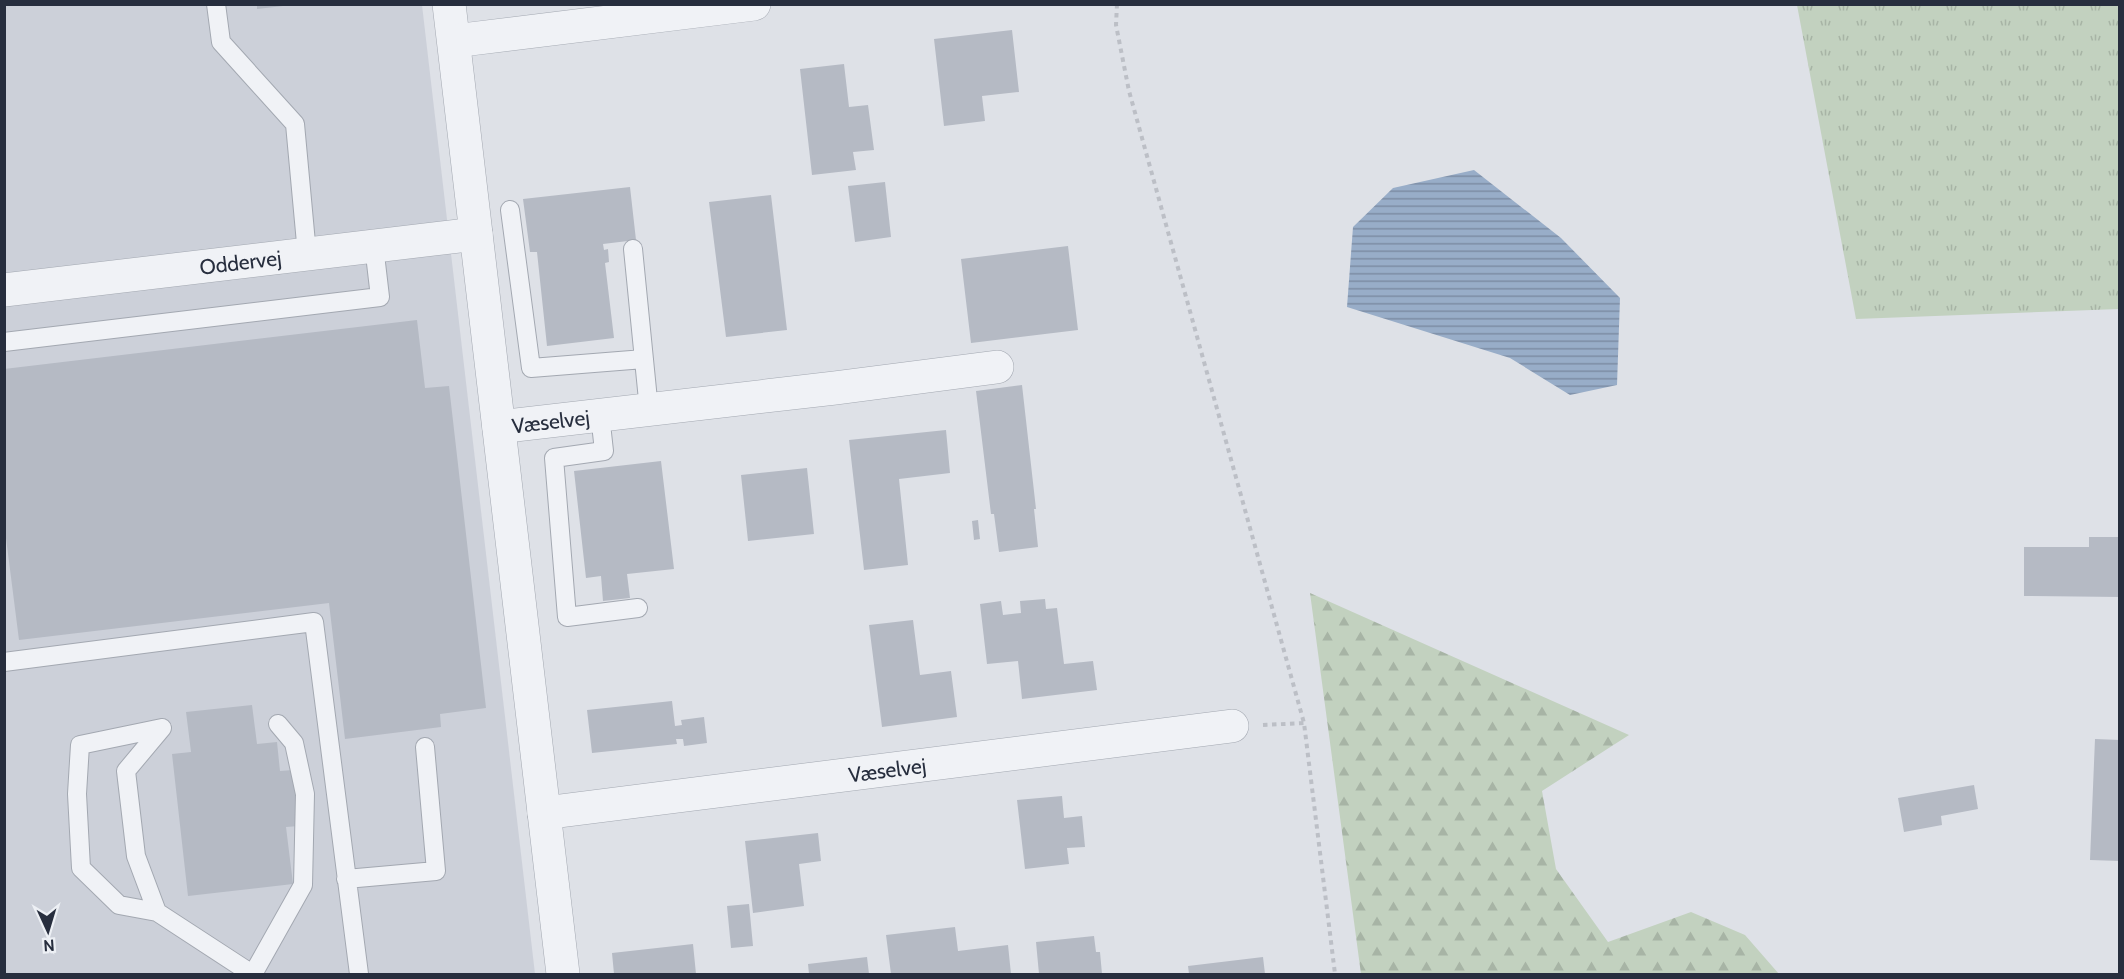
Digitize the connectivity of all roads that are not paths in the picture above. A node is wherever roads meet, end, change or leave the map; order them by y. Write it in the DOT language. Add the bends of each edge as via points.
graph roads {
  1 [pos="216,4"];
  2 [pos="449,4"];
  3 [pos="754,4"];
  4 [pos="454,40"];
  5 [pos="510,210"];
  6 [pos="476,234"];
  7 [pos="374,246"];
  8 [pos="633,249"];
  9 [pos="307,254"];
  10 [pos="4,290"];
  11 [pos="4,342"];
  12 [pos="644,359"];
  13 [pos="997,367"];
  14 [pos="649,410"];
  15 [pos="600,416"];
  16 [pos="499,427"];
  17 [pos="638,608"];
  18 [pos="4,662"];
  19 [pos="278,724"];
  20 [pos="1232,726"];
  21 [pos="425,747"];
  22 [pos="544,813"];
  23 [pos="346,879"];
  24 [pos="157,912"];
  25 [pos="253,975"];
  26 [pos="359,975"];
  27 [pos="563,975"];
  1 -- 9 [label="lane" via="221,42 295,124"];
  2 -- 4 [label="street, Væselvej"];
  3 -- 4 [label="street"];
  4 -- 6 [label="street, Væselvej"];
  5 -- 12 [label="lane" via="531,368"];
  6 -- 7 [label="street, Oddervej"];
  6 -- 16 [label="street, Væselvej"];
  7 -- 9 [label="street, Oddervej"];
  7 -- 11 [label="lane" via="380,297"];
  8 -- 12 [label="lane"];
  9 -- 10 [label="street, Oddervej"];
  12 -- 14 [label="lane"];
  13 -- 14 [label="street, Væselvej"];
  14 -- 15 [label="street, Væselvej"];
  15 -- 16 [label="street, Væselvej"];
  15 -- 17 [label="lane" via="604,451 554,458 567,617"];
  16 -- 22 [label="street, Væselvej"];
  18 -- 23 [label="lane" via="314,622"];
  19 -- 25 [label="lane" via="294,743 305,794 303,885"];
  20 -- 22 [label="street, Væselvej"];
  21 -- 23 [label="lane" via="436,871"];
  22 -- 27 [label="street, Væselvej"];
  23 -- 26 [label="lane"];
  24 -- 24 [label="lane" via="136,855 126,771 162,728 80,746 77,794 81,868 119,905"];
  24 -- 25 [label="lane"];
}
